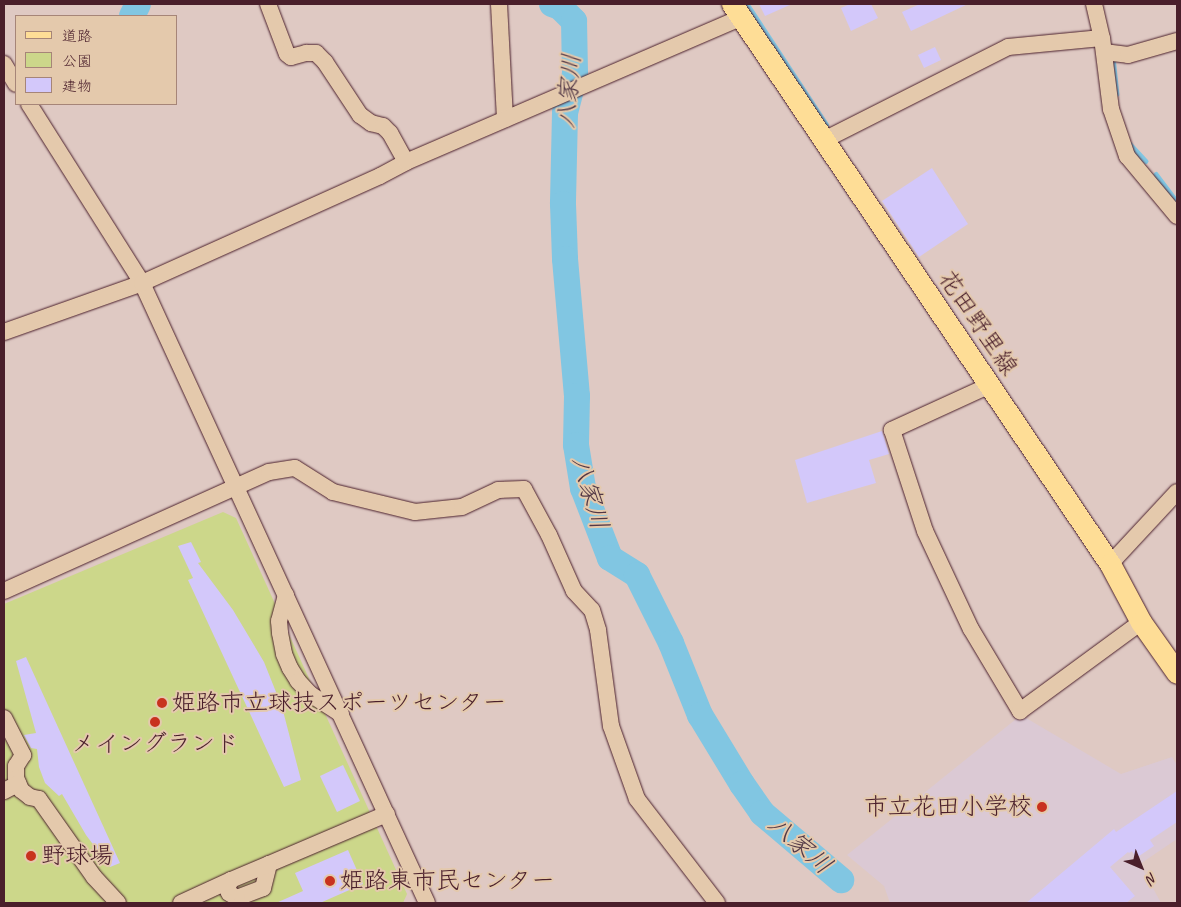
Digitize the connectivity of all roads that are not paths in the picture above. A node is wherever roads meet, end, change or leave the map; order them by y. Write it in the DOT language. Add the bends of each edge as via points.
graph roads {
  1 [pos="268,4"];
  2 [pos="499,4"];
  3 [pos="1094,4"];
  4 [pos="736,11"];
  5 [pos="1177,40"];
  6 [pos="1108,49"];
  7 [pos="4,64"];
  8 [pos="15,82"];
  9 [pos="30,105"];
  10 [pos="505,119"];
  11 [pos="824,140"];
  12 [pos="406,162"];
  13 [pos="1177,216"];
  14 [pos="142,283"];
  15 [pos="4,332"];
  16 [pos="988,386"];
  17 [pos="237,488"];
  18 [pos="1177,492"];
  19 [pos="1110,564"];
  20 [pos="4,591"];
  21 [pos="286,595"];
  22 [pos="1141,622"];
  23 [pos="1177,673"];
  24 [pos="341,714"];
  25 [pos="5,723"];
  26 [pos="11,788"];
  27 [pos="387,814"];
  28 [pos="118,903"];
  29 [pos="181,903"];
  30 [pos="428,903"];
  31 [pos="717,903"];
  1 -- 12 [label="street" via="287,54 291,57 316,53 360,115 390,133"];
  2 -- 10 [label="street"];
  3 -- 6 [label="street"];
  4 -- 10 [label="street"];
  4 -- 11 [label="main road, 花田野里線"];
  5 -- 6 [label="street" via="1128,55"];
  6 -- 11 [label="street" via="1008,47"];
  6 -- 13 [label="street" via="1111,109 1127,156"];
  7 -- 8 [label="street"];
  9 -- 14 [label="street"];
  10 -- 12 [label="street"];
  11 -- 16 [label="main road, 花田野里線"];
  12 -- 14 [label="street"];
  14 -- 15 [label="street"];
  14 -- 17 [label="street"];
  16 -- 19 [label="main road, 花田野里線"];
  16 -- 22 [label="street" via="892,430 925,531 971,629 1020,710"];
  17 -- 20 [label="street"];
  17 -- 21 [label="street"];
  17 -- 31 [label="street" via="270,472 295,468 333,492 415,512 462,508 498,490 524,489 574,591 592,610 598,630 610,726 637,799"];
  18 -- 19 [label="street"];
  19 -- 22 [label="main road, 花田野里線"];
  21 -- 24 [label="street"];
  21 -- 24 [label="street" via="279,621 284,654 290,668 310,694"];
  22 -- 23 [label="main road, 花田野里線"];
  24 -- 27 [label="street"];
  25 -- 26 [label="street" via="23,755 16,766 16,778"];
  26 -- 28 [label="street" via="39,799 83,862"];
  27 -- 29 [label="street"];
  27 -- 30 [label="street"];
}
